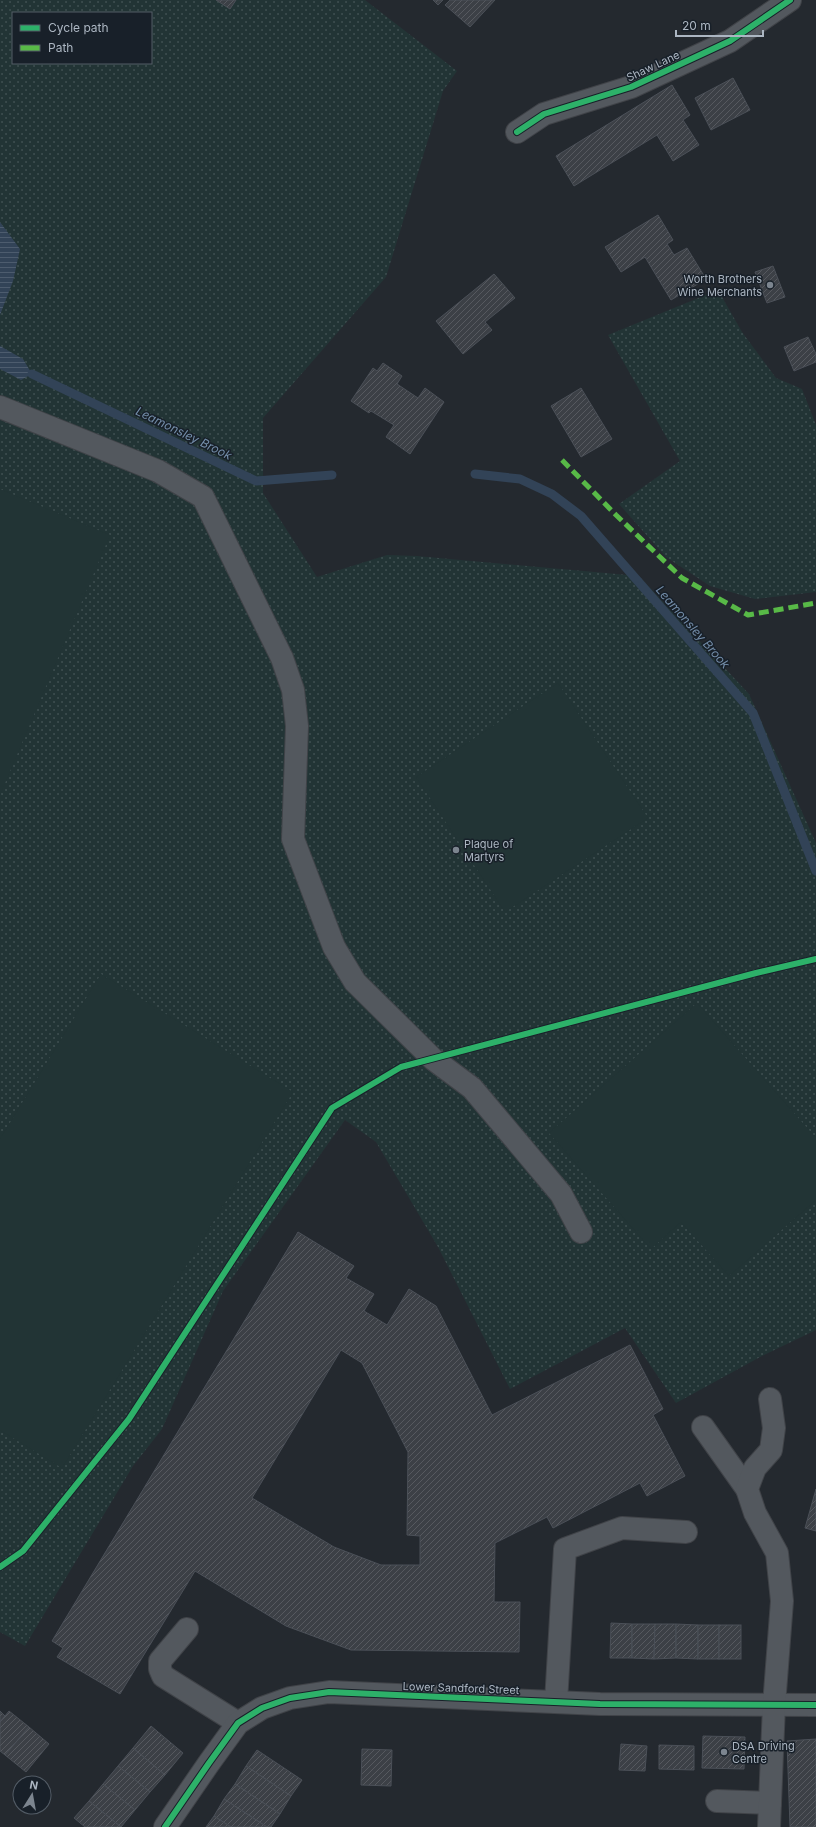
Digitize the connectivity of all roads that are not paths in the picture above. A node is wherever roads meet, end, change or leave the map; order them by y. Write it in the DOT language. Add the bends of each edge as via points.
graph roads {
  1 [pos="790,0"];
  2 [pos="517,132"];
  3 [pos="0,407"];
  4 [pos="581,1232"];
  5 [pos="770,1400"];
  6 [pos="703,1427"];
  7 [pos="747,1489"];
  8 [pos="686,1532"];
  9 [pos="187,1629"];
  10 [pos="556,1702"];
  11 [pos="774,1704"];
  12 [pos="816,1705"];
  13 [pos="238,1723"];
  14 [pos="717,1801"];
  15 [pos="770,1803"];
  16 [pos="165,1827"];
  17 [pos="769,1827"];
  1 -- 2 [label="street, Shaw Lane" via="730,41 631,88 544,114"];
  3 -- 4 [label="street" via="158,471 203,497 282,658 293,690 297,726 293,838 334,947 355,982 433,1059 472,1088 561,1194"];
  5 -- 7 [label="street" via="774,1428 771,1450 755,1468"];
  6 -- 7 [label="street"];
  7 -- 11 [label="street" via="755,1513 777,1553 782,1601"];
  8 -- 10 [label="street" via="622,1528 565,1549"];
  9 -- 13 [label="street" via="160,1661 163,1676"];
  10 -- 11 [label="street, Lower Sandford Street"];
  10 -- 13 [label="street, Lower Sandford Street" via="330,1692 290,1698 262,1708"];
  11 -- 12 [label="street, Lower Sandford Street"];
  11 -- 15 [label="street"];
  13 -- 16 [label="street, Lower Sandford Street"];
  14 -- 15 [label="street"];
  15 -- 17 [label="street"];
}
